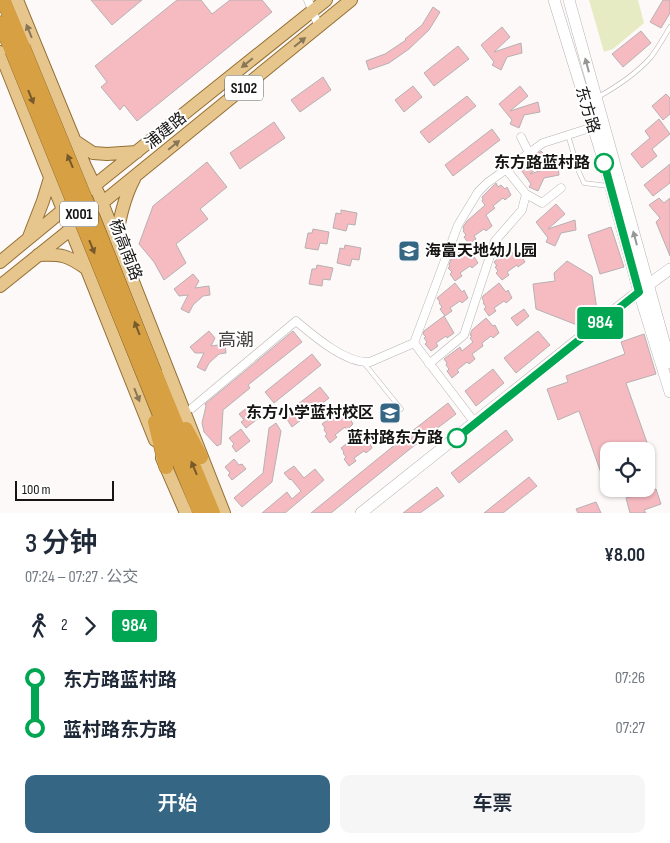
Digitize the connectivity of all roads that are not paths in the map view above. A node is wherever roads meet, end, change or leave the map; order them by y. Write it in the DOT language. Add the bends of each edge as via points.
graph roads {
  1 [pos="3,0"];
  2 [pos="17,0"];
  3 [pos="326,0"];
  4 [pos="351,0"];
  5 [pos="554,0"];
  6 [pos="569,0"];
  7 [pos="310,5"];
  8 [pos="0,23"];
  9 [pos="319,27"];
  10 [pos="670,27"];
  11 [pos="12,50"];
  12 [pos="596,98"];
  13 [pos="593,127"];
  14 [pos="568,135"];
  15 [pos="521,137"];
  16 [pos="75,141"];
  17 [pos="136,152"];
  18 [pos="529,153"];
  19 [pos="506,169"];
  20 [pos="136,175"];
  21 [pos="50,178"];
  22 [pos="94,185"];
  23 [pos="610,186"];
  24 [pos="561,188"];
  25 [pos="526,194"];
  26 [pos="102,203"];
  27 [pos="63,210"];
  28 [pos="71,228"];
  29 [pos="29,238"];
  30 [pos="116,238"];
  31 [pos="38,255"];
  32 [pos="0,262"];
  33 [pos="87,269"];
  34 [pos="670,269"];
  35 [pos="0,286"];
  36 [pos="643,289"];
  37 [pos="414,343"];
  38 [pos="364,363"];
  39 [pos="670,363"];
  40 [pos="429,364"];
  41 [pos="150,376"];
  42 [pos="670,392"];
  43 [pos="192,408"];
  44 [pos="401,409"];
  45 [pos="475,423"];
  46 [pos="201,456"];
  47 [pos="166,467"];
  48 [pos="186,513"];
  49 [pos="200,513"];
  50 [pos="213,513"];
  51 [pos="224,513"];
  52 [pos="361,513"];
  1 -- 11 [label="highway, 杨高南路 / X001"];
  16 -- 2 [label="main road, 杨高南路 / X001, one-way"];
  3 -- 7 [label="main road, 浦建路 / S102"];
  4 -- 9 [label="main road, 浦建路 / S102"];
  5 -- 13 [label="main road, 东方路"];
  12 -- 6 [label="main road, 东方路, one-way"];
  7 -- 9 [label="street"];
  7 -- 17 [label="main road, 浦建路 / S102, one-way"];
  8 -- 11 [label="highway, 杨高南路 / X001"];
  20 -- 9 [label="main road, 浦建路 / S102, one-way"];
  10 -- 12 [label="lane" via="650,57 633,74"];
  11 -- 21 [label="main road, 杨高南路 / X001"];
  11 -- 41 [label="highway, 杨高南路 / X001, bridge" via="100,235"];
  36 -- 12 [label="main road, 东方路, one-way"];
  13 -- 14 [label="street"];
  13 -- 23 [label="main road, 东方路"];
  14 -- 18 [label="street" via="543,143"];
  14 -- 23 [label="lane" via="584,183"];
  15 -- 18 [label="street"];
  16 -- 17 [label="main road" via="93,153"];
  16 -- 22 [label="main road, 杨高南路 / X001"];
  17 -- 22 [label="main road, 浦建路 / S102"];
  18 -- 19 [label="street"];
  19 -- 25 [label="street"];
  19 -- 37 [label="street" via="478,192 458,226"];
  20 -- 26 [label="main road, 浦建路 / S102"];
  20 -- 30 [label="main road" via="122,208"];
  21 -- 27 [label="main road, 杨高南路 / X001"];
  21 -- 29 [label="main road"];
  22 -- 26 [label="main road, 杨高南路 / X001"];
  22 -- 27 [label="main road, 浦建路 / S102"];
  23 -- 36 [label="main road, 东方路"];
  24 -- 25 [label="street" via="542,203"];
  25 -- 40 [label="street" via="522,210 495,241 464,335"];
  26 -- 28 [label="main road, 浦建路 / S102"];
  26 -- 30 [label="main road, 杨高南路 / X001"];
  27 -- 28 [label="main road, 杨高南路 / X001"];
  27 -- 29 [label="main road, 浦建路 / S102"];
  28 -- 31 [label="main road, 浦建路 / S102"];
  28 -- 33 [label="main road, 杨高南路 / X001"];
  29 -- 32 [label="main road, 浦建路 / S102"];
  30 -- 46 [label="main road, 杨高南路 / X001"];
  31 -- 33 [label="main road" via="69,257"];
  31 -- 35 [label="main road, 浦建路 / S102"];
  33 -- 47 [label="main road, 杨高南路 / X001, one-way"];
  34 -- 36 [label="main road"];
  36 -- 39 [label="main road, 东方路"];
  36 -- 42 [label="main road, 东方路"];
  36 -- 45 [label="main road"];
  37 -- 38 [label="street"];
  37 -- 40 [label="street"];
  38 -- 43 [label="street" via="322,343 296,321"];
  38 -- 44 [label="lane"];
  40 -- 45 [label="street"];
  41 -- 46 [label="highway"];
  41 -- 47 [label="highway"];
  41 -- 49 [label="highway, 杨高南路 / X001"];
  50 -- 41 [label="highway, 杨高南路 / X001, one-way"];
  45 -- 52 [label="main road"];
  46 -- 51 [label="main road, 杨高南路 / X001"];
  47 -- 48 [label="main road, 杨高南路 / X001"];
}
